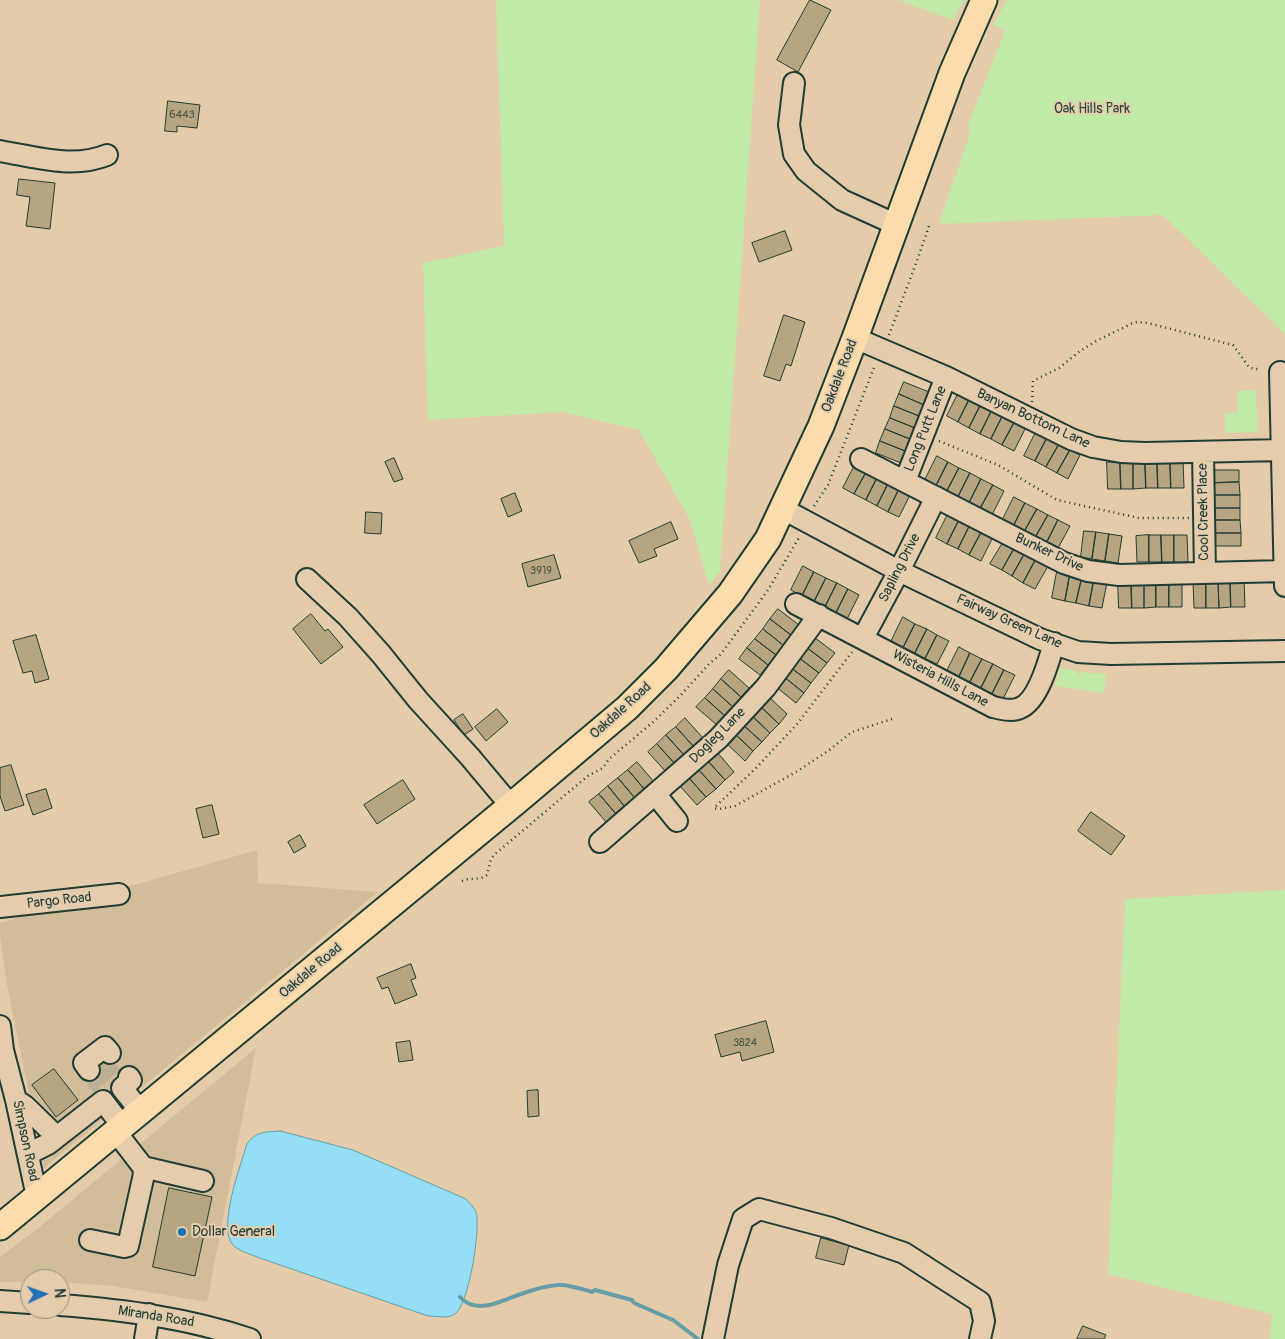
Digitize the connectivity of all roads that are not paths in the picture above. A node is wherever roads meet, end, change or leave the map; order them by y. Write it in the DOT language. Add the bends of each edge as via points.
graph roads {
  1 [pos="984,0"];
  2 [pos="794,83"];
  3 [pos="0,151"];
  4 [pos="107,154"];
  5 [pos="897,225"];
  6 [pos="855,338"];
  7 [pos="1280,372"];
  8 [pos="946,377"];
  9 [pos="1282,450"];
  10 [pos="1203,452"];
  11 [pos="861,459"];
  12 [pos="905,481"];
  13 [pos="936,497"];
  14 [pos="783,509"];
  15 [pos="1284,535"];
  16 [pos="900,571"];
  17 [pos="1285,571"];
  18 [pos="1205,573"];
  19 [pos="307,579"];
  20 [pos="1285,586"];
  21 [pos="796,604"];
  22 [pos="819,616"];
  23 [pos="859,643"];
  24 [pos="1054,643"];
  25 [pos="1285,650"];
  26 [pos="656,795"];
  27 [pos="511,806"];
  28 [pos="677,821"];
  29 [pos="600,842"];
  30 [pos="119,894"];
  31 [pos="0,907"];
  32 [pos="0,1026"];
  33 [pos="16,1100"];
  34 [pos="127,1124"];
  35 [pos="57,1137"];
  36 [pos="28,1154"];
  37 [pos="143,1167"];
  38 [pos="203,1181"];
  39 [pos="37,1197"];
  40 [pos="0,1227"];
  41 [pos="90,1240"];
  42 [pos="0,1301"];
  43 [pos="20,1302"];
  44 [pos="70,1306"];
  45 [pos="149,1314"];
  46 [pos="221,1335"];
  47 [pos="145,1339"];
  48 [pos="250,1339"];
  49 [pos="713,1339"];
  50 [pos="980,1339"];
  1 -- 5 [label="main road, Oakdale Road" via="952,73"];
  2 -- 5 [label="street" via="789,124 794,154 806,171 842,200"];
  3 -- 4 [label="street" via="73,162"];
  5 -- 6 [label="main road, Oakdale Road"];
  6 -- 8 [label="street, Banyan Bottom Lane"];
  6 -- 14 [label="main road, Oakdale Road" via="821,426"];
  7 -- 9 [label="street"];
  8 -- 10 [label="street, Banyan Bottom Lane" via="1092,447 1121,452"];
  8 -- 12 [label="street, Long Putt Lane"];
  9 -- 10 [label="street, Banyan Bottom Lane"];
  9 -- 15 [label="street"];
  10 -- 18 [label="street, Cool Creek Place"];
  11 -- 12 [label="street, Bunker Drive"];
  12 -- 13 [label="street, Bunker Drive"];
  13 -- 16 [label="street, Sapling Drive"];
  13 -- 18 [label="street, Bunker Drive" via="1064,563 1088,572 1119,575"];
  14 -- 16 [label="street, Fairway Green Lane"];
  14 -- 27 [label="main road, Oakdale Road" via="768,539 730,594 666,669 627,708"];
  15 -- 17 [label="street"];
  16 -- 23 [label="street, Sapling Drive"];
  16 -- 24 [label="street, Fairway Green Lane"];
  17 -- 18 [label="street, Bunker Drive"];
  17 -- 20 [label="street"];
  19 -- 27 [label="street" via="375,646"];
  21 -- 22 [label="street, Wisteria Hills Lane"];
  22 -- 23 [label="street, Wisteria Hills Lane"];
  22 -- 26 [label="street, Dogleg Lane" via="766,687 718,739"];
  23 -- 24 [label="street, Wisteria Hills Lane" via="1008,711 1020,709 1028,703 1048,664"];
  24 -- 25 [label="street, Fairway Green Lane" via="1078,652 1111,654"];
  26 -- 28 [label="street"];
  26 -- 29 [label="street, Dogleg Lane"];
  27 -- 34 [label="main road, Oakdale Road"];
  30 -- 31 [label="street, Pargo Road"];
  32 -- 33 [label="street, Simpson Road"];
  33 -- 35 [label="street"];
  33 -- 36 [label="street, Simpson Road"];
  34 -- 35 [label="street" via="115,1090"];
  34 -- 37 [label="street"];
  34 -- 39 [label="main road, Oakdale Road"];
  35 -- 36 [label="street"];
  36 -- 39 [label="street, Simpson Road"];
  37 -- 38 [label="street"];
  37 -- 41 [label="street" via="128,1246 124,1248"];
  39 -- 40 [label="main road, Oakdale Road"];
  42 -- 43 [label="street"];
  44 -- 45 [label="street, Miranda Road"];
  45 -- 46 [label="street, Miranda Road" via="192,1322"];
  45 -- 47 [label="street"];
  46 -- 48 [label="street, Miranda Road"];
  49 -- 50 [label="street" via="728,1265 743,1220 758,1209 904,1252 980,1302 984,1321"];
}
